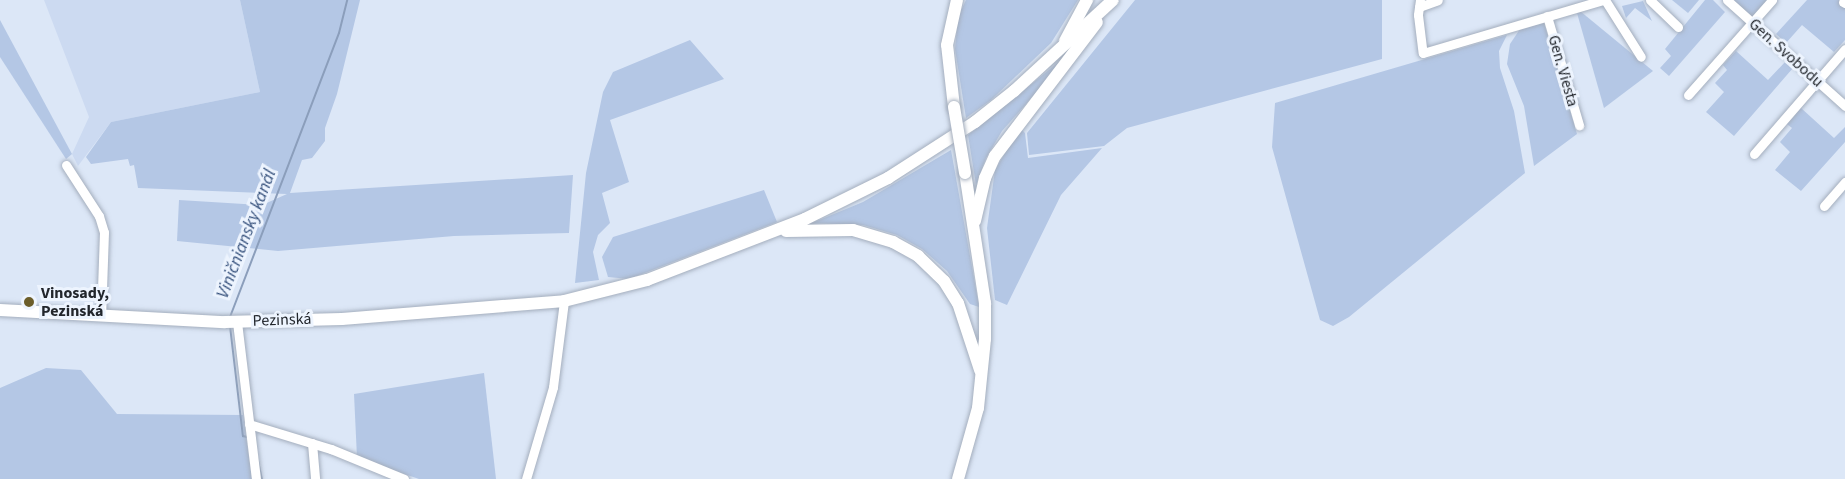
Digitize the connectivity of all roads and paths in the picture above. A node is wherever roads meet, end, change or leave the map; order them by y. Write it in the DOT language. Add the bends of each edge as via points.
graph roads {
  1 [pos="957,0"];
  2 [pos="1087,0"];
  3 [pos="1438,0"];
  4 [pos="1604,0"];
  5 [pos="1650,0"];
  6 [pos="1727,0"];
  7 [pos="1772,0"];
  8 [pos="1111,3"];
  9 [pos="1419,3"];
  10 [pos="1547,16"];
  11 [pos="1752,22"];
  12 [pos="1678,27"];
  13 [pos="1845,49"];
  14 [pos="1058,53"];
  15 [pos="1641,57"];
  16 [pos="1817,80"];
  17 [pos="1688,95"];
  18 [pos="1845,106"];
  19 [pos="1579,125"];
  20 [pos="1754,154"];
  21 [pos="66,165"];
  22 [pos="1845,182"];
  23 [pos="1824,206"];
  24 [pos="974,228"];
  25 [pos="776,231"];
  26 [pos="564,301"];
  27 [pos="0,310"];
  28 [pos="101,316"];
  29 [pos="232,322"];
  30 [pos="983,380"];
  31 [pos="249,424"];
  32 [pos="312,443"];
  33 [pos="256,479"];
  34 [pos="315,479"];
  35 [pos="404,479"];
  36 [pos="526,479"];
  37 [pos="958,479"];
  1 -- 24 [label="main road, bridge" via="947,45"];
  2 -- 14 [label="main road"];
  3 -- 9 [label="street"];
  4 -- 10 [label="street"];
  4 -- 15 [label="street"];
  5 -- 12 [label="street"];
  6 -- 11 [label="street, Gen. Svobodu"];
  7 -- 11 [label="street"];
  8 -- 14 [label="main road, Pezinská"];
  8 -- 24 [label="main road" via="1077,54 995,156 985,178"];
  9 -- 10 [label="street" via="1423,53"];
  10 -- 19 [label="street, Gen. Viesta"];
  11 -- 16 [label="street, Gen. Svobodu"];
  11 -- 17 [label="street"];
  13 -- 16 [label="street"];
  14 -- 25 [label="main road, Pezinská" via="975,122 897,173 834,207"];
  16 -- 18 [label="street, Gen. Svobodu"];
  16 -- 20 [label="street"];
  21 -- 28 [label="street" via="99,216 104,232"];
  22 -- 23 [label="street"];
  24 -- 30 [label="main road" via="986,321"];
  25 -- 26 [label="main road, Pezinská" via="685,268"];
  25 -- 30 [label="main road" via="852,230 892,242 918,256 944,281 958,303"];
  26 -- 29 [label="main road, Pezinská" via="342,319"];
  26 -- 36 [label="street" via="553,387"];
  27 -- 28 [label="main road, Pezinská"];
  28 -- 29 [label="main road, Pezinská"];
  29 -- 31 [label="street"];
  30 -- 37 [label="main road"];
  31 -- 32 [label="street"];
  31 -- 33 [label="street"];
  32 -- 34 [label="street"];
  32 -- 35 [label="street"];
}
